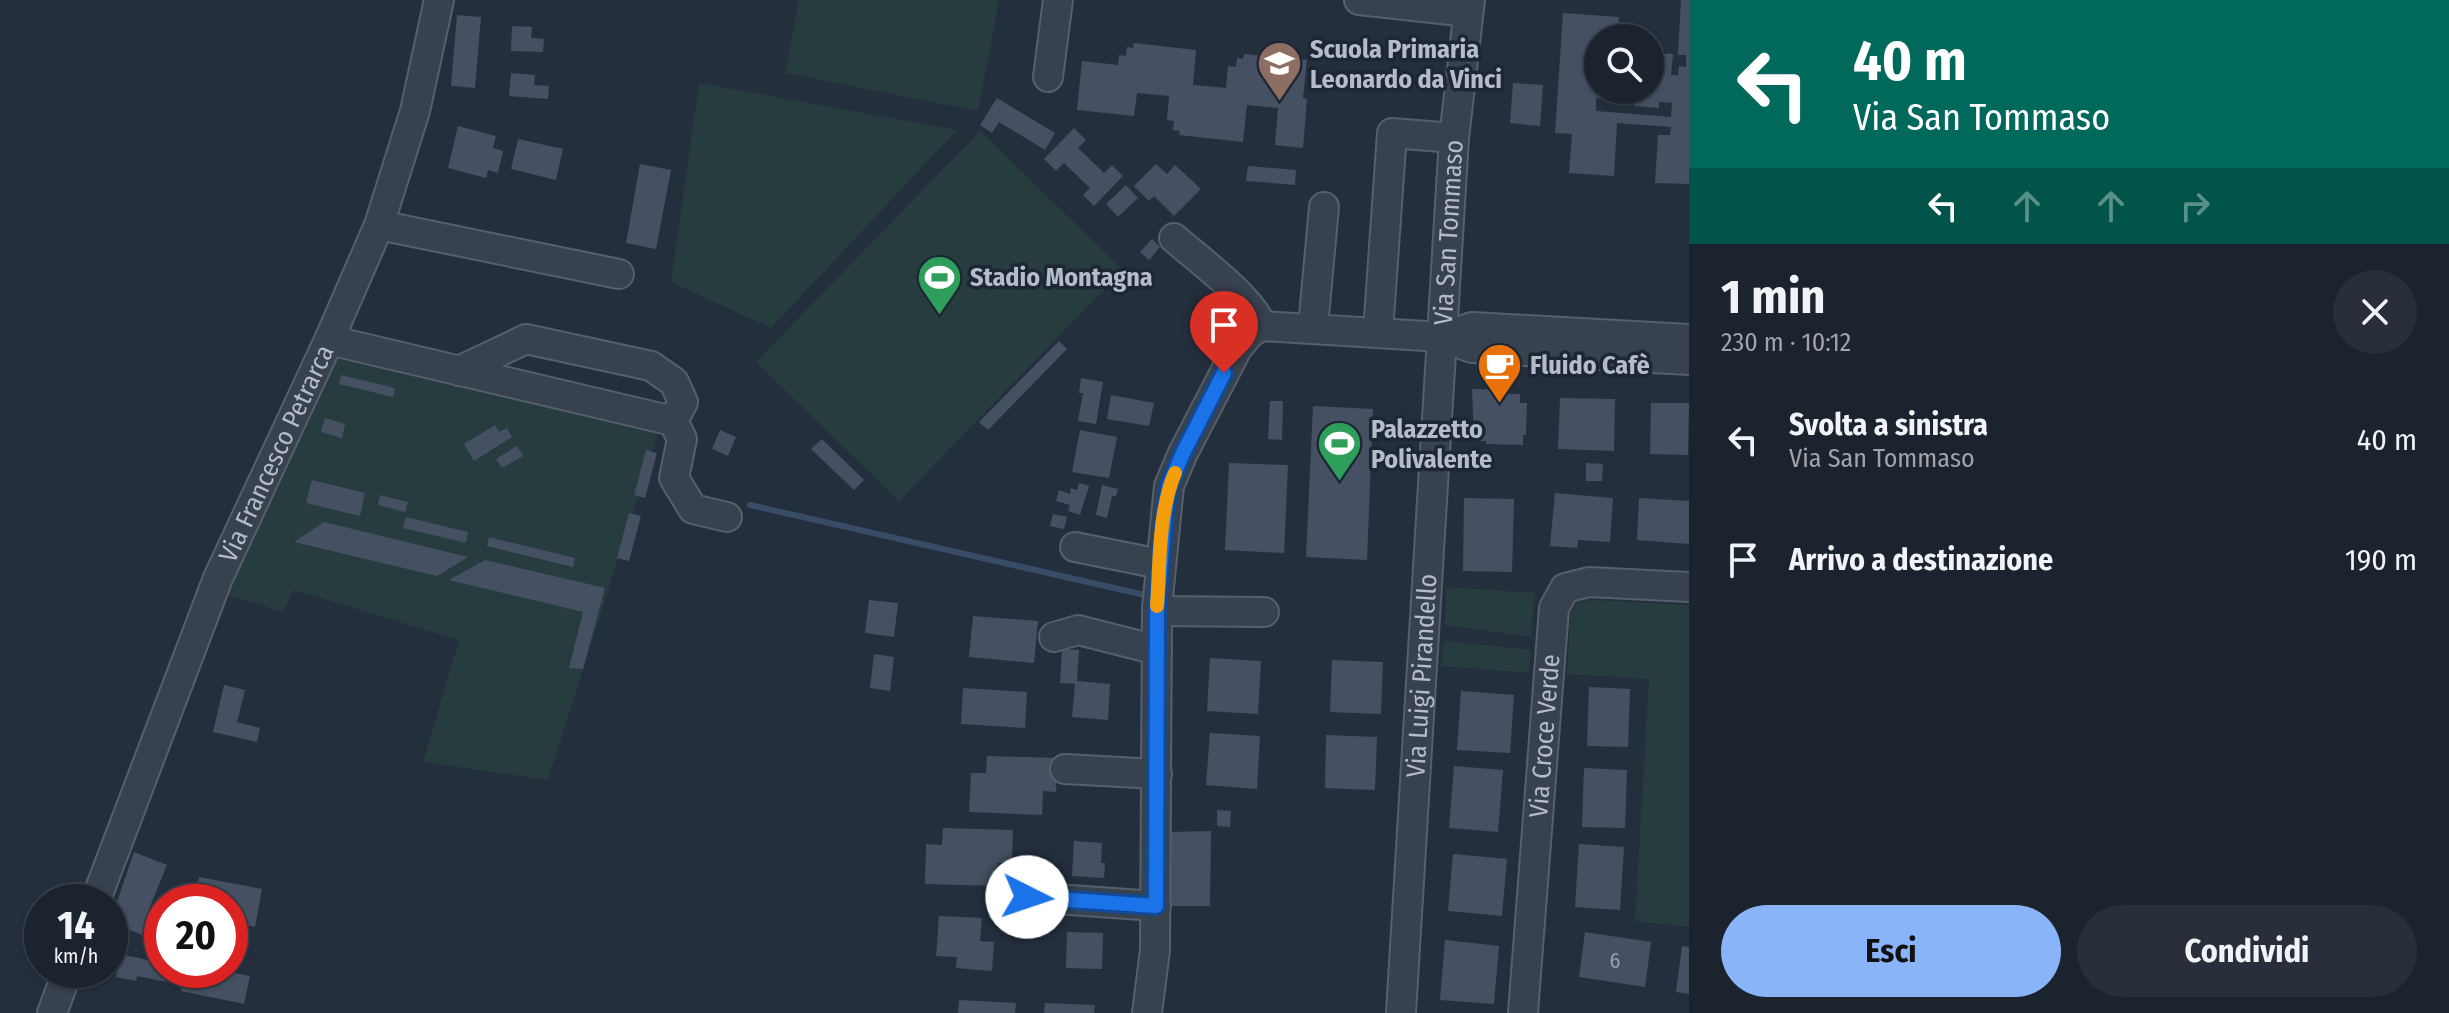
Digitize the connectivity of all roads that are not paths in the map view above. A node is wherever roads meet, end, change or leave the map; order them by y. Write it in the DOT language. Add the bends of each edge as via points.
graph roads {
  1 [pos="439,0"];
  2 [pos="1058,0"];
  3 [pos="1359,0"];
  4 [pos="1469,6"];
  5 [pos="1048,77"];
  6 [pos="1454,138"];
  7 [pos="1324,207"];
  8 [pos="379,225"];
  9 [pos="1174,238"];
  10 [pos="619,274"];
  11 [pos="1262,326"];
  12 [pos="1313,327"];
  13 [pos="1378,332"];
  14 [pos="1442,337"];
  15 [pos="1689,339"];
  16 [pos="329,340"];
  17 [pos="1689,360"];
  18 [pos="459,371"];
  19 [pos="673,421"];
  20 [pos="727,517"];
  21 [pos="1075,547"];
  22 [pos="1160,564"];
  23 [pos="1689,587"];
  24 [pos="1157,611"];
  25 [pos="1264,612"];
  26 [pos="1054,637"];
  27 [pos="1157,650"];
  28 [pos="1065,769"];
  29 [pos="1157,774"];
  30 [pos="102,884"];
  31 [pos="1027,897"];
  32 [pos="1156,906"];
  33 [pos="61,988"];
  34 [pos="52,1013"];
  35 [pos="1147,1013"];
  36 [pos="1401,1013"];
  37 [pos="1527,1013"];
  1 -- 8 [label="street, Via Francesco Petrarca" via="415,111"];
  2 -- 5 [label="street"];
  3 -- 4 [label="street"];
  4 -- 6 [label="street, Via San Tommaso"];
  6 -- 13 [label="street" via="1392,133"];
  6 -- 14 [label="street, Via San Tommaso"];
  7 -- 12 [label="street"];
  8 -- 10 [label="street"];
  8 -- 16 [label="street, Via Francesco Petrarca"];
  9 -- 11 [label="street" via="1245,302"];
  11 -- 12 [label="street, Via San Tommaso"];
  11 -- 22 [label="street" via="1237,349 1183,453 1169,486"];
  12 -- 13 [label="street, Via San Tommaso"];
  13 -- 14 [label="street, Via San Tommaso"];
  14 -- 15 [label="street" via="1472,327"];
  14 -- 17 [label="street" via="1472,348"];
  14 -- 36 [label="street, Via Luigi Pirandello"];
  16 -- 18 [label="street"];
  16 -- 30 [label="street, Via Francesco Petrarca" via="218,578"];
  18 -- 19 [label="street"];
  18 -- 19 [label="street" via="526,339 651,366 674,382 683,402"];
  19 -- 20 [label="street" via="682,439 674,478 693,509"];
  21 -- 22 [label="street"];
  22 -- 24 [label="street"];
  23 -- 37 [label="street, Via Croce Verde" via="1589,582 1565,588 1554,608"];
  24 -- 25 [label="street"];
  24 -- 27 [label="street"];
  26 -- 27 [label="street" via="1078,630"];
  27 -- 29 [label="street"];
  28 -- 29 [label="street"];
  29 -- 32 [label="street"];
  31 -- 32 [label="street"];
  32 -- 35 [label="street"];
  33 -- 34 [label="street"];
}
